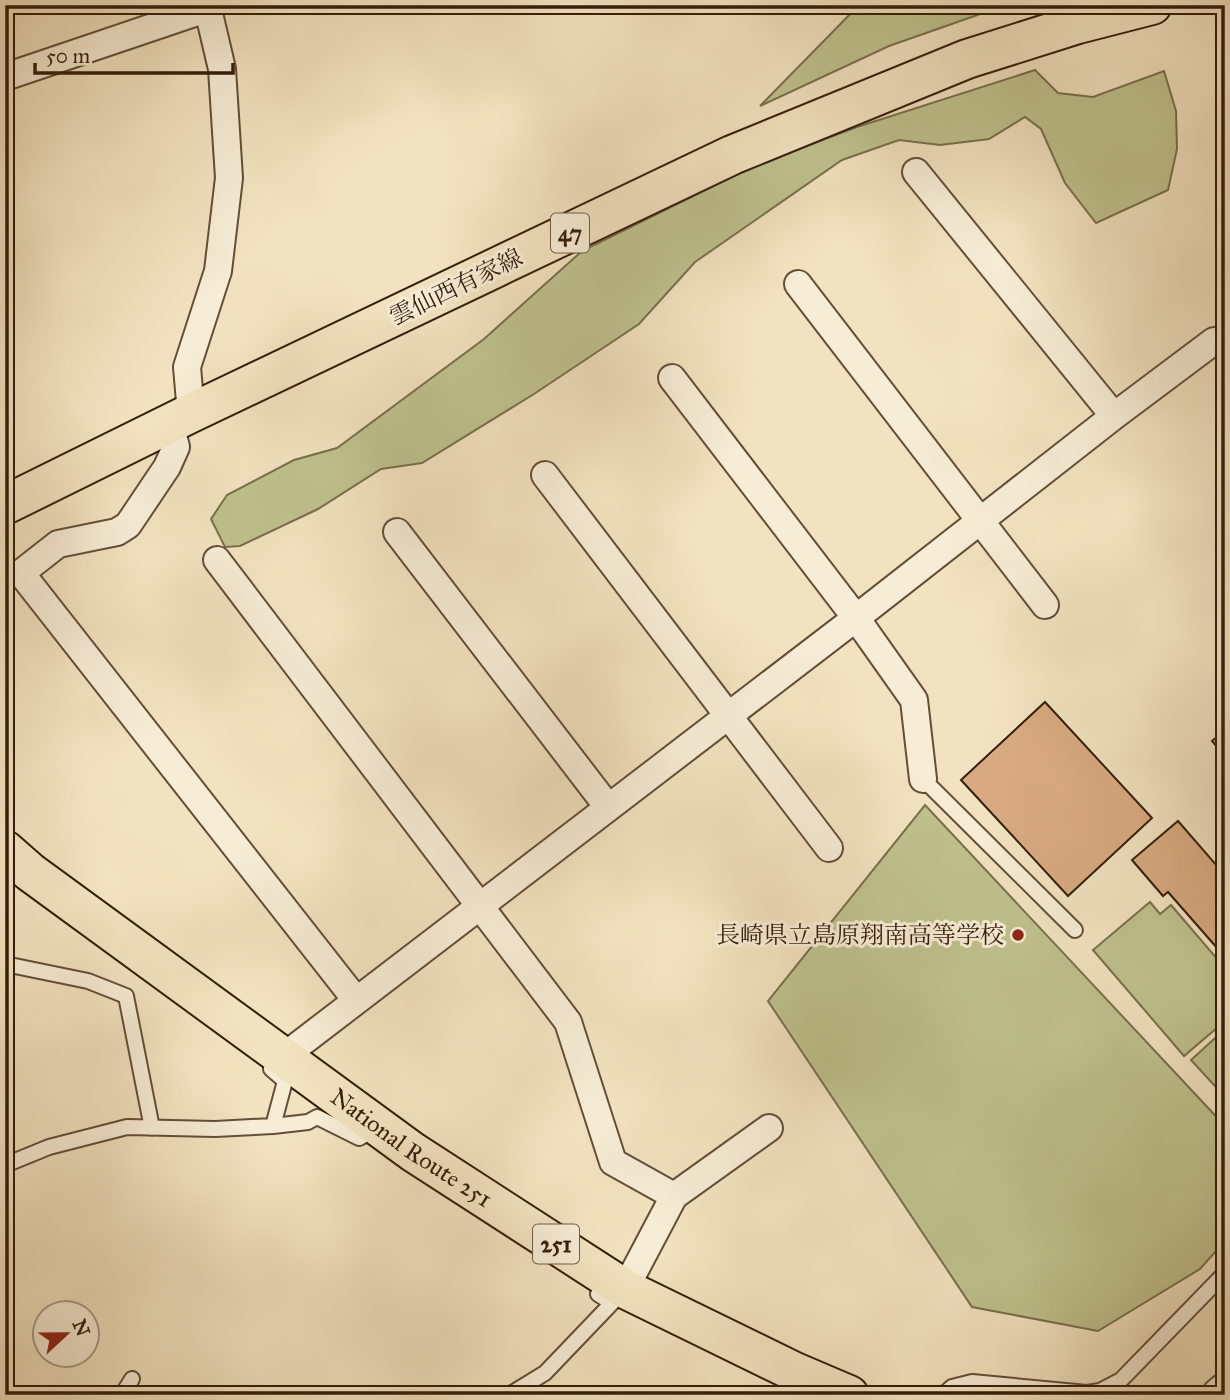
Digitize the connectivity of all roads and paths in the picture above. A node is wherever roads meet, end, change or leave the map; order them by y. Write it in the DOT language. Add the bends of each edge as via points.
graph roads {
  1 [pos="1152,5"];
  2 [pos="208,7"];
  3 [pos="5,77"];
  4 [pos="916,172"];
  5 [pos="798,284"];
  6 [pos="1214,341"];
  7 [pos="672,378"];
  8 [pos="1114,416"];
  9 [pos="180,419"];
  10 [pos="545,475"];
  11 [pos="5,505"];
  12 [pos="980,520"];
  13 [pos="397,532"];
  14 [pos="217,560"];
  15 [pos="1045,604"];
  16 [pos="856,618"];
  17 [pos="728,715"];
  18 [pos="923,779"];
  19 [pos="608,807"];
  20 [pos="829,848"];
  21 [pos="5,850"];
  22 [pos="479,905"];
  23 [pos="1074,930"];
  24 [pos="5,964"];
  25 [pos="356,1000"];
  26 [pos="239,1025"];
  27 [pos="283,1057"];
  28 [pos="273,1126"];
  29 [pos="380,1127"];
  30 [pos="152,1128"];
  31 [pos="769,1128"];
  32 [pos="5,1165"];
  33 [pos="674,1196"];
  34 [pos="580,1260"];
  35 [pos="1225,1273"];
  36 [pos="625,1289"];
  37 [pos="132,1379"];
  38 [pos="1225,1390"];
  39 [pos="122,1395"];
  40 [pos="509,1395"];
  41 [pos="849,1395"];
  42 [pos="943,1395"];
  43 [pos="1219,1395"];
  1 -- 9 [label="main road, 雲仙西有家線 / 47" via="968,59 782,133"];
  2 -- 3 [label="street"];
  2 -- 9 [label="street" via="222,69 229,178 218,271 187,367"];
  4 -- 8 [label="street"];
  5 -- 12 [label="street"];
  6 -- 8 [label="street"];
  7 -- 16 [label="street"];
  8 -- 12 [label="street"];
  9 -- 11 [label="main road, 雲仙西有家線 / 47"];
  9 -- 25 [label="street" via="167,467 128,525 117,533 58,544 22,573"];
  10 -- 17 [label="street"];
  12 -- 15 [label="street"];
  12 -- 16 [label="street"];
  13 -- 19 [label="street"];
  14 -- 22 [label="street"];
  16 -- 17 [label="street"];
  16 -- 18 [label="street" via="914,700"];
  17 -- 19 [label="street"];
  17 -- 20 [label="street"];
  18 -- 23 [label="lane"];
  19 -- 22 [label="street"];
  21 -- 26 [label="main road, National Route 251 / 251"];
  22 -- 25 [label="street"];
  22 -- 33 [label="street" via="568,1022 614,1162"];
  24 -- 30 [label="lane" via="88,981 126,996"];
  25 -- 27 [label="street"];
  26 -- 27 [label="main road, National Route 251 / 251"];
  26 -- 28 [label="lane" via="235,1038 285,1082"];
  27 -- 29 [label="main road, National Route 251 / 251"];
  28 -- 29 [label="lane" via="317,1117 359,1138"];
  28 -- 30 [label="lane"];
  29 -- 34 [label="main road, National Route 251 / 251"];
  30 -- 32 [label="lane" via="127,1127 49,1147"];
  31 -- 33 [label="street"];
  33 -- 36 [label="street"];
  34 -- 36 [label="main road, National Route 251 / 251"];
  34 -- 40 [label="lane" via="581,1282 612,1303 545,1373"];
  35 -- 42 [label="lane" via="1121,1380 1100,1391 972,1382 952,1387"];
  36 -- 41 [label="main road, National Route 251 / 251"];
  37 -- 39 [label="lane"];
  38 -- 43 [label="street"];
}
